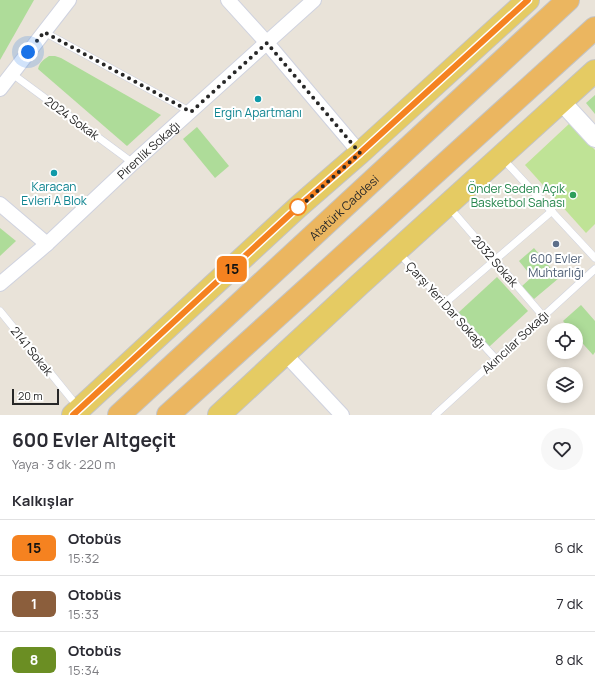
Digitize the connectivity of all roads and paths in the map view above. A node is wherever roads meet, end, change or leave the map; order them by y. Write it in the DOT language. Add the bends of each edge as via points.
graph roads {
  1 [pos="69,0"];
  2 [pos="228,0"];
  3 [pos="314,0"];
  4 [pos="528,0"];
  5 [pos="568,0"];
  6 [pos="595,28"];
  7 [pos="44,32"];
  8 [pos="267,43"];
  9 [pos="595,71"];
  10 [pos="11,73"];
  11 [pos="0,89"];
  12 [pos="561,101"];
  13 [pos="191,112"];
  14 [pos="595,138"];
  15 [pos="360,153"];
  16 [pos="501,156"];
  17 [pos="133,163"];
  18 [pos="0,204"];
  19 [pos="448,205"];
  20 [pos="552,211"];
  21 [pos="46,244"];
  22 [pos="397,250"];
  23 [pos="595,258"];
  24 [pos="495,260"];
  25 [pos="595,269"];
  26 [pos="0,284"];
  27 [pos="445,303"];
  28 [pos="0,311"];
  29 [pos="543,316"];
  30 [pos="285,354"];
  31 [pos="496,359"];
  32 [pos="77,412"];
  33 [pos="119,415"];
  34 [pos="168,415"];
  35 [pos="219,415"];
  36 [pos="342,415"];
  37 [pos="435,415"];
  1 -- 7 [label="street"];
  2 -- 8 [label="street"];
  3 -- 8 [label="street, Pirenlik Sokağı"];
  4 -- 15 [label="main road"];
  5 -- 33 [label="highway, Atatürk Caddesi"];
  6 -- 34 [label="highway"];
  7 -- 10 [label="street"];
  7 -- 13 [label="lane"];
  8 -- 13 [label="street, Pirenlik Sokağı"];
  8 -- 15 [label="street"];
  9 -- 12 [label="main road"];
  10 -- 11 [label="street"];
  10 -- 17 [label="lane, 2024 Sokak"];
  12 -- 14 [label="street"];
  12 -- 16 [label="main road"];
  13 -- 17 [label="street, Pirenlik Sokağı"];
  15 -- 32 [label="main road" via="298,207"];
  16 -- 19 [label="main road"];
  16 -- 20 [label="lane"];
  17 -- 21 [label="street, Pirenlik Sokağı"];
  18 -- 21 [label="street"];
  19 -- 22 [label="main road"];
  19 -- 24 [label="lane, 2032 Sokak"];
  20 -- 23 [label="lane"];
  20 -- 24 [label="lane"];
  21 -- 26 [label="street, Pirenlik Sokağı"];
  22 -- 27 [label="lane, Çarşı Yeri Dar Sokağı"];
  22 -- 30 [label="main road"];
  24 -- 27 [label="lane"];
  24 -- 29 [label="lane, 2032 Sokak"];
  25 -- 29 [label="lane, Akıncılar Sokağı"];
  27 -- 31 [label="lane, Çarşı Yeri Dar Sokağı"];
  28 -- 32 [label="lane, 2141 Sokak"];
  29 -- 31 [label="lane, Akıncılar Sokağı"];
  30 -- 35 [label="main road"];
  30 -- 36 [label="street"];
  31 -- 37 [label="lane, Akıncılar Sokağı"];
}
